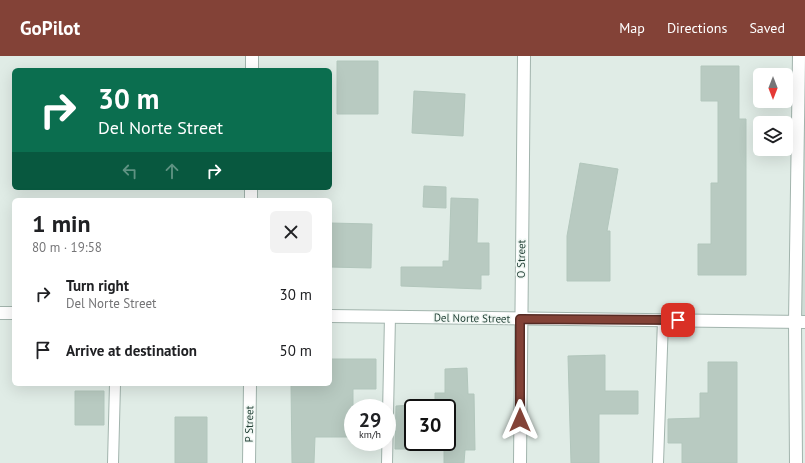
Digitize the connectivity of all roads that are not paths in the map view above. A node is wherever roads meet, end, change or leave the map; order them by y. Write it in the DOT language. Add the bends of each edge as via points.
graph roads {
  1 [pos="252,56"];
  2 [pos="524,56"];
  3 [pos="799,56"];
  4 [pos="252,68"];
  5 [pos="0,313"];
  6 [pos="12,313"];
  7 [pos="332,316"];
  8 [pos="390,316"];
  9 [pos="520,319"];
  10 [pos="663,320"];
  11 [pos="800,322"];
  12 [pos="115,386"];
  13 [pos="250,386"];
  14 [pos="113,463"];
  15 [pos="249,463"];
  16 [pos="387,463"];
  17 [pos="520,463"];
  18 [pos="658,463"];
  19 [pos="796,463"];
  1 -- 4 [label="street"];
  2 -- 9 [label="street, O Street"];
  3 -- 11 [label="street"];
  5 -- 6 [label="street"];
  7 -- 8 [label="street, Del Norte Street"];
  8 -- 9 [label="street, Del Norte Street"];
  8 -- 16 [label="lane"];
  9 -- 10 [label="street, Del Norte Street"];
  9 -- 17 [label="street, O Street"];
  10 -- 11 [label="street, Del Norte Street"];
  10 -- 18 [label="lane"];
  11 -- 19 [label="street"];
  12 -- 14 [label="lane"];
  13 -- 15 [label="street, P Street"];
}
